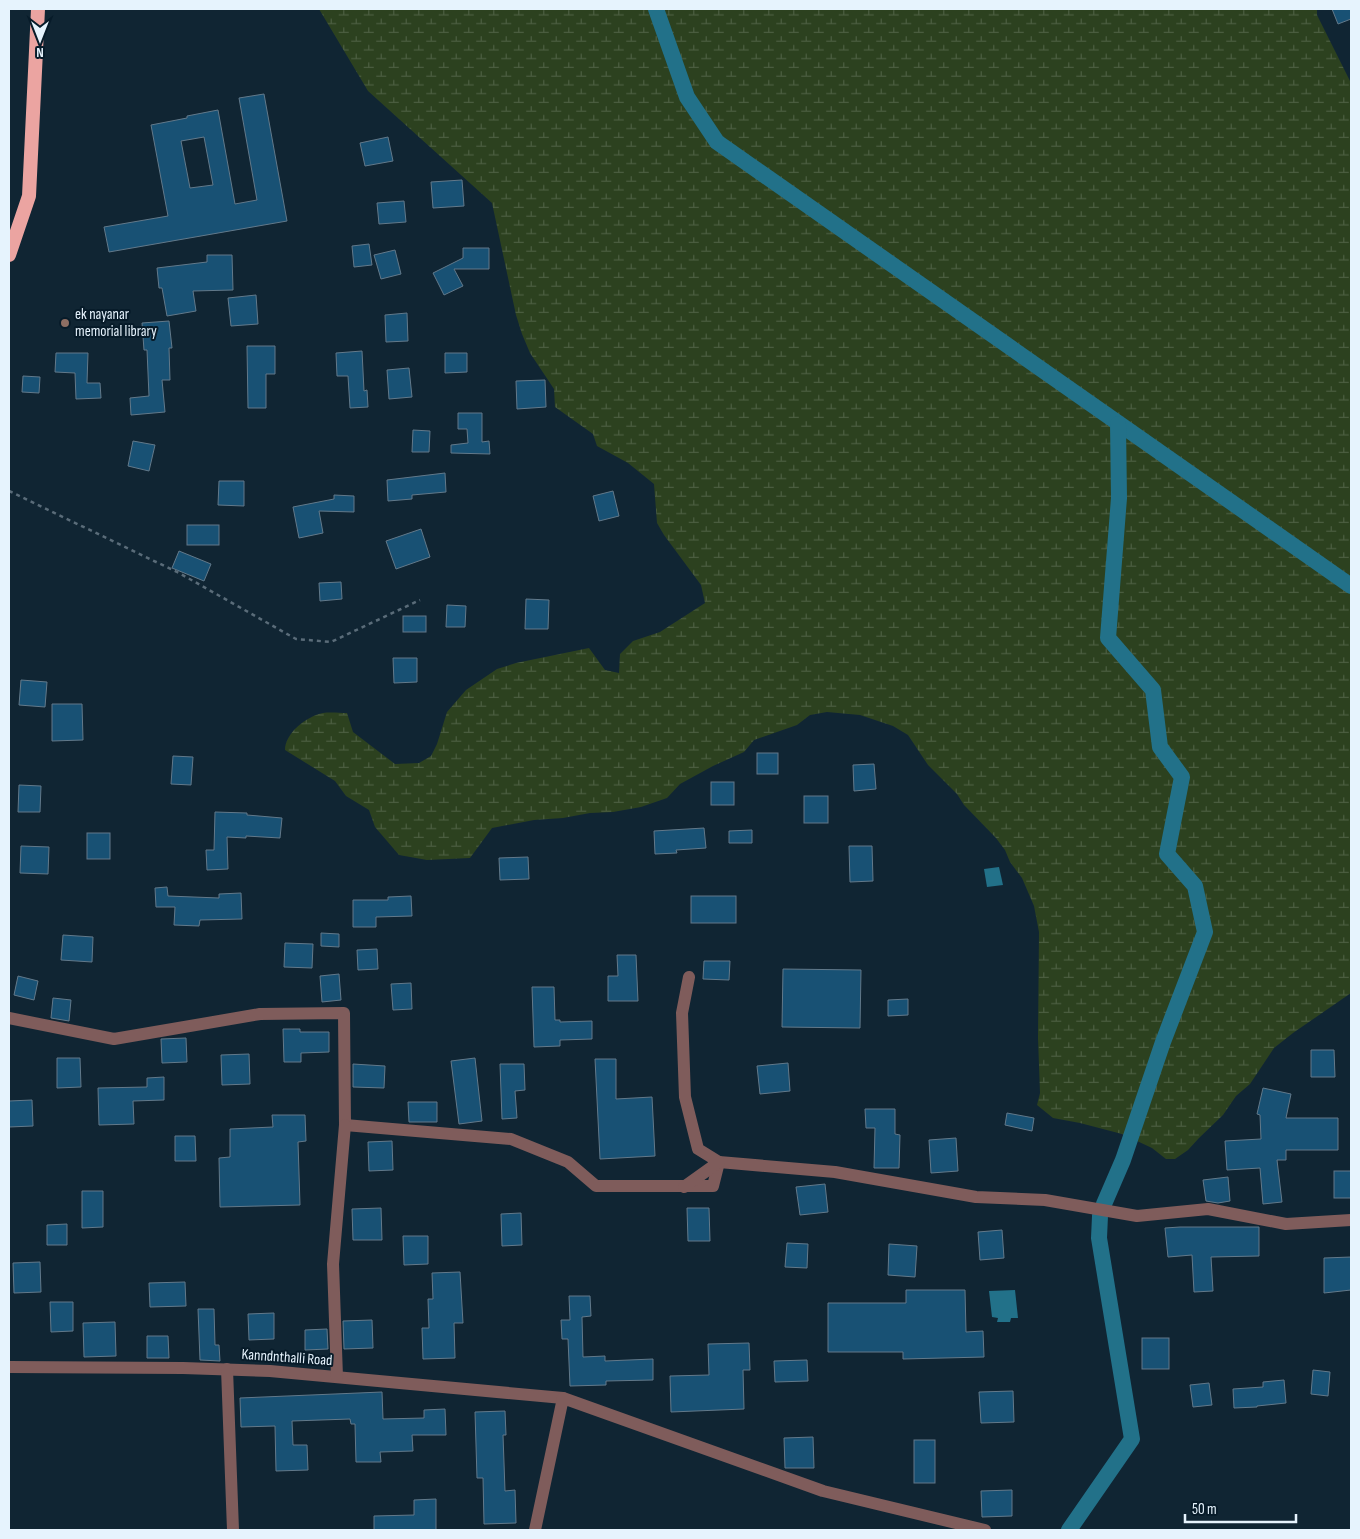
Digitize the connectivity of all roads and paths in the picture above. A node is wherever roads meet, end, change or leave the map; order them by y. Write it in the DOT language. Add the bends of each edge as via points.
graph roads {
  1 [pos="38,9"];
  2 [pos="9,255"];
  3 [pos="9,491"];
  4 [pos="420,600"];
  5 [pos="688,977"];
  6 [pos="9,1018"];
  7 [pos="345,1125"];
  8 [pos="719,1162"];
  9 [pos="1351,1220"];
  10 [pos="9,1367"];
  11 [pos="227,1370"];
  12 [pos="337,1377"];
  13 [pos="563,1398"];
  14 [pos="232,1530"];
  15 [pos="535,1530"];
  16 [pos="985,1530"];
  1 -- 2 [label="highway" via="30,196"];
  3 -- 4 [label="path" via="179,573 296,639 331,642"];
  5 -- 8 [label="street" via="682,1013 685,1098 698,1149"];
  6 -- 7 [label="street" via="114,1039 260,1014 344,1013"];
  7 -- 8 [label="street" via="511,1138 568,1162 596,1186 713,1186"];
  7 -- 12 [label="street" via="333,1264"];
  8 -- 9 [label="street" via="835,1172 976,1197 1045,1200 1137,1216 1208,1209 1286,1224"];
  10 -- 11 [label="street, Kanndnthalli Road"];
  11 -- 12 [label="street, Kanndnthalli Road"];
  11 -- 14 [label="street"];
  12 -- 13 [label="street, Kanndnthalli Road"];
  13 -- 15 [label="street"];
  13 -- 16 [label="street, Kanndnthalli Road" via="823,1491"];
}
